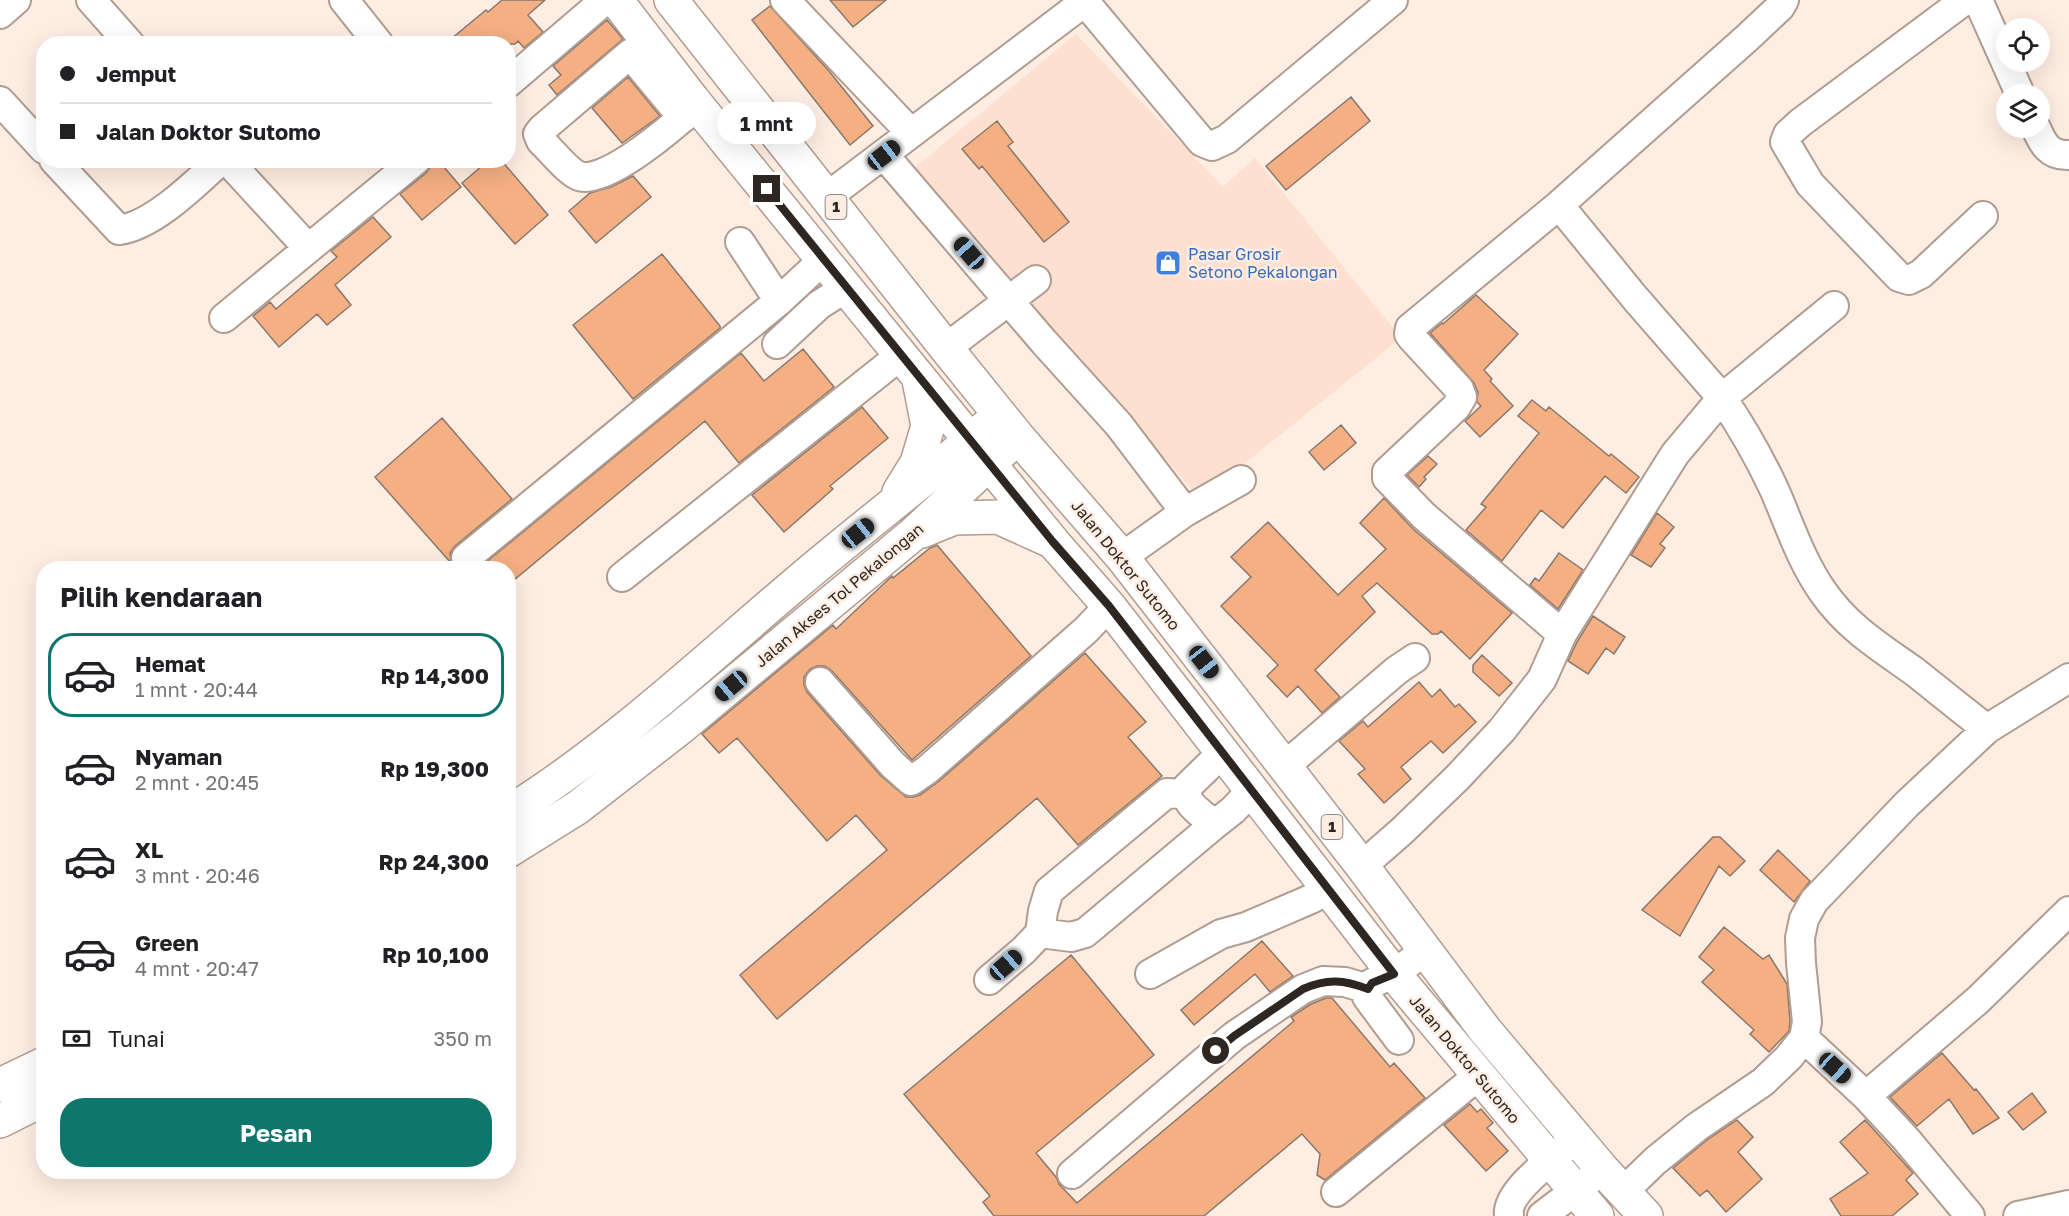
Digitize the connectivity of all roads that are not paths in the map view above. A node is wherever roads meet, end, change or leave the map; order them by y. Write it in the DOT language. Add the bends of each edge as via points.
graph roads {
  1 [pos="16,0"];
  2 [pos="92,0"];
  3 [pos="344,0"];
  4 [pos="605,0"];
  5 [pos="616,0"];
  6 [pos="785,0"];
  7 [pos="1393,0"];
  8 [pos="1784,0"];
  9 [pos="1965,0"];
  10 [pos="1978,0"];
  11 [pos="1086,1"];
  12 [pos="683,5"];
  13 [pos="0,14"];
  14 [pos="123,36"];
  15 [pos="373,36"];
  16 [pos="639,49"];
  17 [pos="516,76"];
  18 [pos="2016,84"];
  19 [pos="0,101"];
  20 [pos="690,112"];
  21 [pos="911,133"];
  22 [pos="2041,138"];
  23 [pos="36,140"];
  24 [pos="884,155"];
  25 [pos="2069,155"];
  26 [pos="61,168"];
  27 [pos="212,168"];
  28 [pos="234,168"];
  29 [pos="406,168"];
  30 [pos="827,197"];
  31 [pos="1559,206"];
  32 [pos="1983,216"];
  33 [pos="740,242"];
  34 [pos="308,249"];
  35 [pos="823,260"];
  36 [pos="1036,280"];
  37 [pos="847,287"];
  38 [pos="1009,300"];
  39 [pos="779,301"];
  40 [pos="1834,306"];
  41 [pos="224,318"];
  42 [pos="777,344"];
  43 [pos="946,348"];
  44 [pos="910,366"];
  45 [pos="1722,398"];
  46 [pos="1009,425"];
  47 [pos="980,451"];
  48 [pos="1241,480"];
  49 [pos="890,507"];
  50 [pos="1185,512"];
  51 [pos="912,535"];
  52 [pos="1053,542"];
  53 [pos="1122,557"];
  54 [pos="466,558"];
  55 [pos="622,577"];
  56 [pos="1109,606"];
  57 [pos="1562,634"];
  58 [pos="1414,658"];
  59 [pos="2069,678"];
  60 [pos="820,682"];
  61 [pos="1987,729"];
  62 [pos="1223,752"];
  63 [pos="1285,766"];
  64 [pos="1252,790"];
  65 [pos="1185,794"];
  66 [pos="516,808"];
  67 [pos="1214,825"];
  68 [pos="516,846"];
  69 [pos="1362,866"];
  70 [pos="1329,889"];
  71 [pos="2069,911"];
  72 [pos="1040,933"];
  73 [pos="1426,950"];
  74 [pos="1150,974"];
  75 [pos="989,980"];
  76 [pos="1381,982"];
  77 [pos="1804,1038"];
  78 [pos="1399,1040"];
  79 [pos="36,1068"];
  80 [pos="1479,1075"];
  81 [pos="0,1085"];
  82 [pos="1866,1096"];
  83 [pos="36,1103"];
  84 [pos="0,1121"];
  85 [pos="1576,1138"];
  86 [pos="1550,1161"];
  87 [pos="1072,1174"];
  88 [pos="1613,1181"];
  89 [pos="1575,1190"];
  90 [pos="1336,1192"];
  91 [pos="2069,1204"];
  92 [pos="1509,1216"];
  93 [pos="1542,1216"];
  94 [pos="1598,1216"];
  95 [pos="1646,1216"];
  96 [pos="1970,1216"];
  97 [pos="2018,1216"];
  1 -- 13 [label="street"];
  2 -- 14 [label="street"];
  3 -- 15 [label="street"];
  4 -- 17 [label="street"];
  5 -- 16 [label="highway, Jalan Doktor Sutomo"];
  6 -- 21 [label="street"];
  7 -- 11 [label="street" via="1227,139 1212,146 1202,142"];
  8 -- 31 [label="street"];
  9 -- 32 [label="street" via="1800,123 1785,142 1810,184 1899,277 1909,280 1921,274"];
  10 -- 18 [label="street"];
  11 -- 21 [label="street"];
  12 -- 30 [label="highway, Jalan Doktor Sutomo / 1"];
  16 -- 20 [label="highway, Jalan Doktor Sutomo"];
  16 -- 20 [label="street" via="542,129 538,134 541,141 577,176 585,177 637,156"];
  19 -- 23 [label="street"];
  20 -- 35 [label="highway, Jalan Doktor Sutomo"];
  21 -- 24 [label="street"];
  22 -- 25 [label="street" via="2051,153"];
  24 -- 30 [label="street"];
  24 -- 38 [label="street"];
  26 -- 27 [label="street" via="119,230 132,228 162,210"];
  28 -- 34 [label="street"];
  29 -- 34 [label="street"];
  30 -- 43 [label="highway, Jalan Doktor Sutomo / 1"];
  31 -- 45 [label="street"];
  31 -- 57 [label="street" via="1410,328 1408,334 1462,397 1387,472 1387,478 1424,516"];
  33 -- 39 [label="street"];
  34 -- 41 [label="street"];
  35 -- 37 [label="highway, Jalan Doktor Sutomo"];
  35 -- 39 [label="street"];
  36 -- 38 [label="street"];
  37 -- 42 [label="street" via="819,305"];
  37 -- 44 [label="highway, Jalan Doktor Sutomo"];
  38 -- 43 [label="street"];
  38 -- 50 [label="street" via="1119,425"];
  39 -- 54 [label="street"];
  40 -- 45 [label="street"];
  43 -- 46 [label="highway, Jalan Doktor Sutomo / 1"];
  44 -- 47 [label="highway, Jalan Doktor Sutomo"];
  44 -- 49 [label="highway" via="928,426 917,463"];
  44 -- 55 [label="street"];
  45 -- 57 [label="street" via="1676,454"];
  45 -- 61 [label="street" via="1744,429 1822,592 1868,640"];
  46 -- 47 [label="highway, Jalan Akses Tol Pekalongan"];
  46 -- 53 [label="highway, Jalan Doktor Sutomo / 1"];
  47 -- 49 [label="highway, Jalan Akses Tol Pekalongan"];
  47 -- 51 [label="highway, Jalan Akses Tol Pekalongan"];
  47 -- 52 [label="highway, Jalan Doktor Sutomo"];
  48 -- 50 [label="street"];
  49 -- 66 [label="highway, Jalan Akses Tol Pekalongan" via="662,698 565,776"];
  50 -- 53 [label="street"];
  51 -- 52 [label="highway" via="954,518 998,517"];
  51 -- 68 [label="highway, Jalan Akses Tol Pekalongan" via="680,728 577,808"];
  52 -- 56 [label="highway, Jalan Doktor Sutomo"];
  53 -- 63 [label="highway, Jalan Doktor Sutomo / 1"];
  56 -- 60 [label="street" via="911,781"];
  56 -- 62 [label="highway, Jalan Doktor Sutomo"];
  57 -- 69 [label="street" via="1542,679 1502,730 1457,778"];
  58 -- 63 [label="street"];
  59 -- 61 [label="street"];
  61 -- 77 [label="street" via="1899,812 1814,901 1800,938 1807,1022"];
  62 -- 64 [label="highway, Jalan Doktor Sutomo"];
  62 -- 65 [label="street" via="1187,787"];
  63 -- 69 [label="highway, Jalan Doktor Sutomo / 1"];
  64 -- 67 [label="street"];
  64 -- 70 [label="highway, Jalan Doktor Sutomo"];
  65 -- 67 [label="street"];
  65 -- 72 [label="street" via="1167,793 1049,891"];
  67 -- 72 [label="street" via="1085,933 1071,937"];
  69 -- 73 [label="highway, Jalan Doktor Sutomo / 1"];
  70 -- 74 [label="street" via="1246,927 1221,934"];
  70 -- 76 [label="highway, Jalan Doktor Sutomo"];
  71 -- 82 [label="street" via="1978,999"];
  72 -- 75 [label="street"];
  73 -- 76 [label="street"];
  73 -- 85 [label="highway, Jalan Doktor Sutomo / 1" via="1485,1030"];
  76 -- 78 [label="street" via="1367,997"];
  76 -- 80 [label="highway, Jalan Doktor Sutomo"];
  76 -- 87 [label="street" via="1323,981 1303,989 1234,1036"];
  77 -- 82 [label="street"];
  77 -- 88 [label="street" via="1762,1082 1655,1161"];
  79 -- 81 [label="highway"];
  80 -- 86 [label="highway, Jalan Doktor Sutomo"];
  80 -- 90 [label="street"];
  82 -- 96 [label="street"];
  83 -- 84 [label="highway"];
  85 -- 86 [label="street"];
  85 -- 88 [label="highway, Jalan Doktor Sutomo / 1"];
  86 -- 89 [label="highway, Jalan Doktor Sutomo"];
  86 -- 92 [label="street" via="1513,1197"];
  88 -- 89 [label="street"];
  88 -- 95 [label="highway, Jalan Doktor Sutomo / 1"];
  89 -- 93 [label="street"];
  89 -- 94 [label="highway, Jalan Doktor Sutomo"];
  91 -- 97 [label="street"];
}
